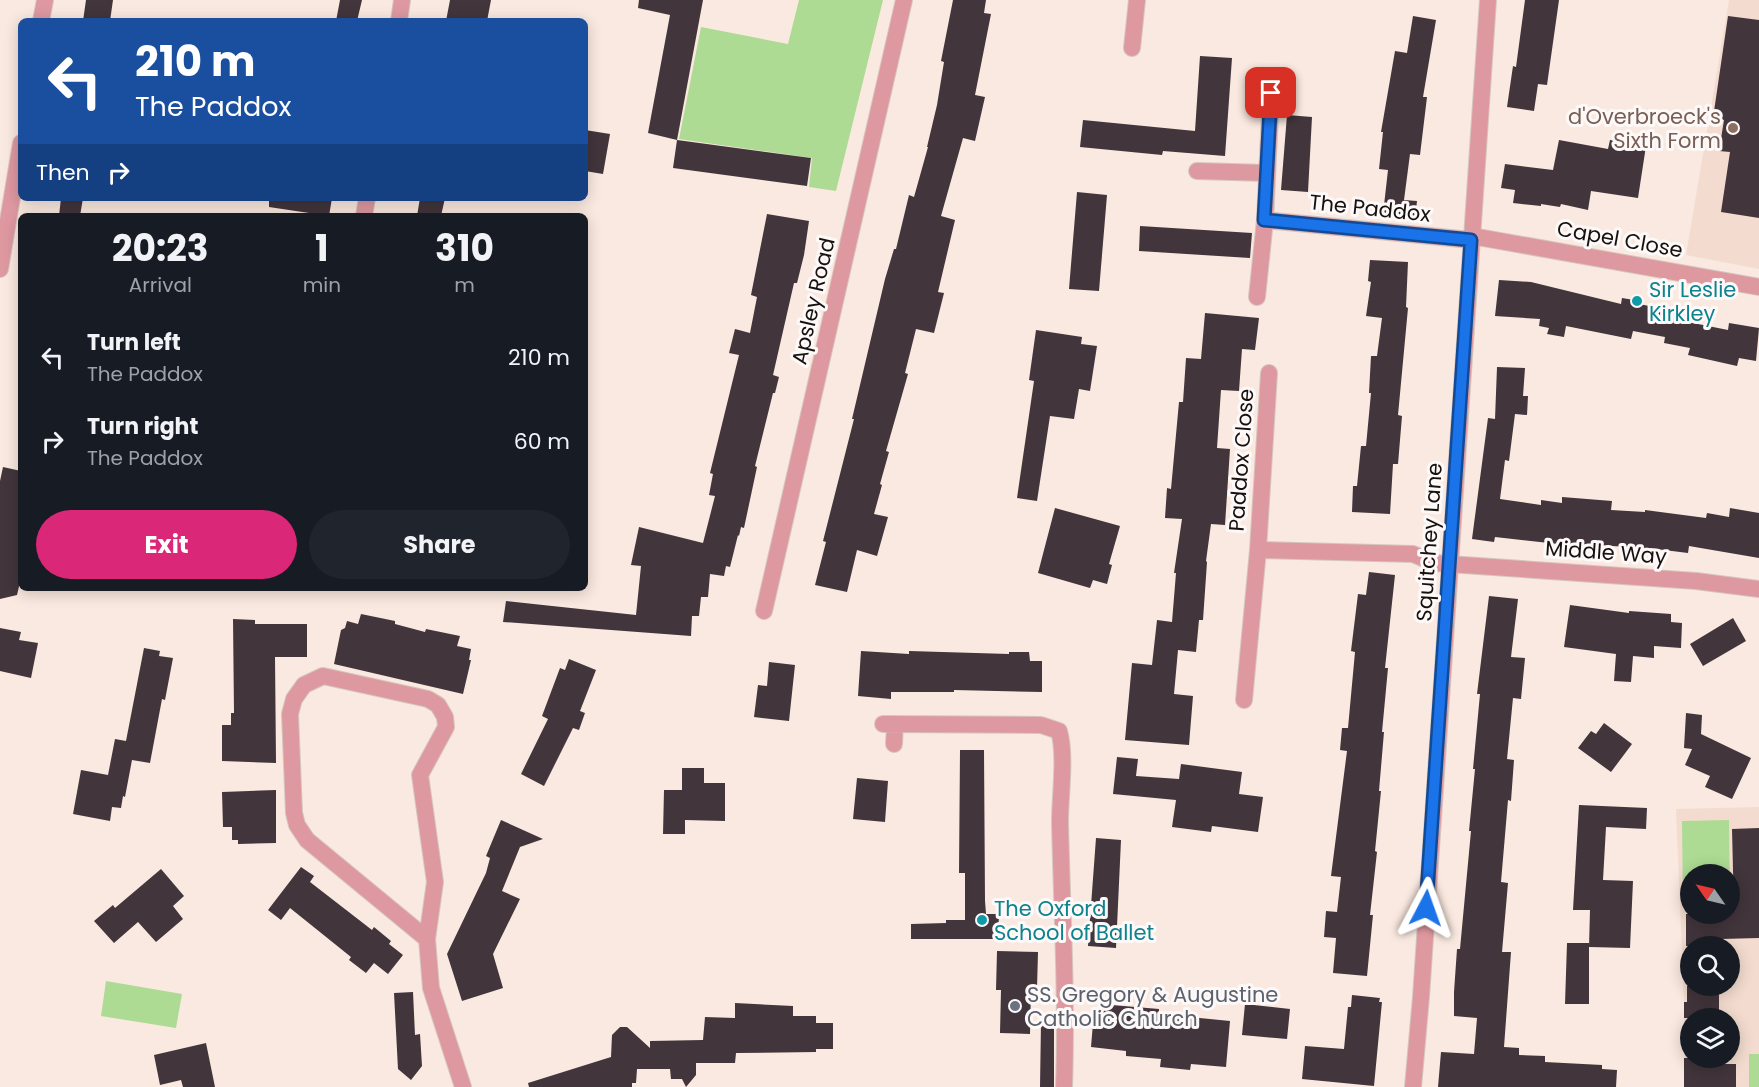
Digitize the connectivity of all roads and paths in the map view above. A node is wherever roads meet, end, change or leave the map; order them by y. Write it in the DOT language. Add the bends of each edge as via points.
graph roads {
  1 [pos="45,0"];
  2 [pos="402,0"];
  3 [pos="904,0"];
  4 [pos="1137,0"];
  5 [pos="1488,0"];
  6 [pos="42,18"];
  7 [pos="399,18"];
  8 [pos="1132,48"];
  9 [pos="1271,93"];
  10 [pos="18,160"];
  11 [pos="1197,171"];
  12 [pos="1267,172"];
  13 [pos="1264,220"];
  14 [pos="1472,238"];
  15 [pos="0,269"];
  16 [pos="1759,287"];
  17 [pos="1257,297"];
  18 [pos="1269,373"];
  19 [pos="1258,550"];
  20 [pos="1449,564"];
  21 [pos="1759,589"];
  22 [pos="764,610"];
  23 [pos="1244,700"];
  24 [pos="894,744"];
  25 [pos="427,939"];
  26 [pos="463,1087"];
  27 [pos="1064,1087"];
  28 [pos="1413,1087"];
  1 -- 6 [label="street"];
  2 -- 7 [label="street"];
  3 -- 22 [label="street, Apsley Road"];
  4 -- 8 [label="street"];
  5 -- 14 [label="street, Squitchey Lane"];
  9 -- 12 [label="street"];
  10 -- 15 [label="street"];
  11 -- 12 [label="street"];
  12 -- 13 [label="street"];
  13 -- 14 [label="street, The Paddox"];
  13 -- 17 [label="street"];
  14 -- 16 [label="street, Capel Close"];
  14 -- 20 [label="street, Squitchey Lane"];
  18 -- 19 [label="street, Paddox Close"];
  19 -- 20 [label="street, Paddox Close" via="1413,554 1434,563"];
  19 -- 23 [label="street, Paddox Close"];
  20 -- 21 [label="street, Middle Way"];
  20 -- 28 [label="street, Squitchey Lane"];
  24 -- 27 [label="street" via="889,724 1041,725 1059,731"];
  25 -- 25 [label="street" via="307,840 297,825 290,714 304,685 323,676 428,699 438,705 445,717 442,738 420,775 435,882"];
  25 -- 26 [label="street" via="431,988"];
}
